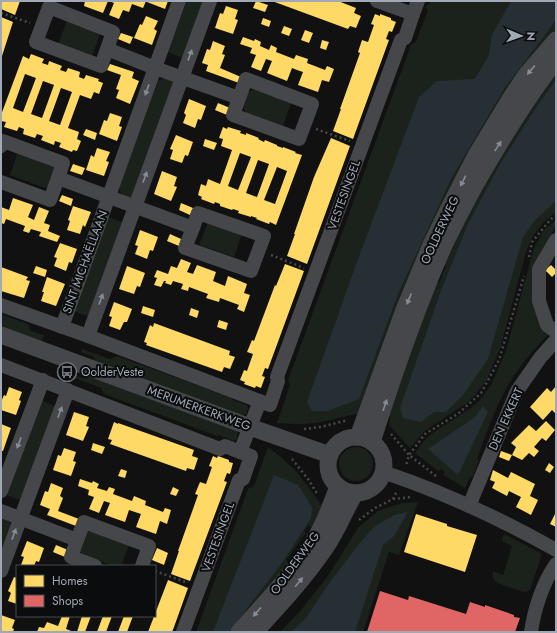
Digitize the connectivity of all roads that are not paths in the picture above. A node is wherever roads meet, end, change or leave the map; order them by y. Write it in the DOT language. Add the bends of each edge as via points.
graph roads {
  1 [pos="179,1"];
  2 [pos="210,1"];
  3 [pos="378,1"];
  4 [pos="416,7"];
  5 [pos="556,40"];
  6 [pos="107,49"];
  7 [pos="556,60"];
  8 [pos="155,68"];
  9 [pos="181,78"];
  10 [pos="239,98"];
  11 [pos="1,146"];
  12 [pos="58,178"];
  13 [pos="1,182"];
  14 [pos="108,197"];
  15 [pos="134,206"];
  16 [pos="192,228"];
  17 [pos="556,240"];
  18 [pos="1,305"];
  19 [pos="62,327"];
  20 [pos="556,332"];
  21 [pos="1,335"];
  22 [pos="88,336"];
  23 [pos="556,340"];
  24 [pos="1,365"];
  25 [pos="43,380"];
  26 [pos="68,390"];
  27 [pos="260,401"];
  28 [pos="250,427"];
  29 [pos="365,440"];
  30 [pos="240,452"];
  31 [pos="330,455"];
  32 [pos="384,472"];
  33 [pos="338,486"];
  34 [pos="1,491"];
  35 [pos="355,493"];
  36 [pos="469,506"];
  37 [pos="1,511"];
  38 [pos="20,518"];
  39 [pos="76,540"];
  40 [pos="556,550"];
  41 [pos="556,564"];
  42 [pos="92,565"];
  43 [pos="142,565"];
  44 [pos="1,571"];
  45 [pos="183,632"];
  46 [pos="239,632"];
  47 [pos="255,632"];
  48 [pos="531,632"];
  1 -- 8 [label="street, SINT MICHAËLLAAN"];
  9 -- 2 [label="street, one-way"];
  3 -- 4 [label="street, VESTESINGEL"];
  4 -- 27 [label="street, VESTESINGEL" via="405,38 401,40 277,377 270,405"];
  5 -- 29 [label="street, OOLDERWEG, one-way" via="512,96 475,157 445,216 404,310"];
  6 -- 6 [label="street" via="101,66 36,42 49,7 113,32"];
  6 -- 8 [label="street"];
  29 -- 7 [label="street, OOLDERWEG, one-way" via="444,245 487,164 530,94"];
  8 -- 9 [label="street"];
  8 -- 14 [label="street, SINT MICHAËLLAAN, one-way"];
  9 -- 10 [label="street"];
  15 -- 9 [label="street, one-way"];
  10 -- 10 [label="street" via="233,116 299,139 312,104 246,80"];
  11 -- 12 [label="street" via="3,141 63,163"];
  12 -- 13 [label="street" via="50,200"];
  12 -- 14 [label="street"];
  14 -- 15 [label="street, SINT MICHAËLLAAN"];
  14 -- 19 [label="street, SINT MICHAËLLAAN"];
  15 -- 16 [label="street, SINT MICHAËLLAAN"];
  22 -- 15 [label="street, one-way"];
  16 -- 16 [label="street" via="185,248 251,270 264,236 198,213"];
  17 -- 20 [label="street" via="539,269 539,301 547,325"];
  18 -- 19 [label="street"];
  19 -- 22 [label="street"];
  21 -- 28 [label="street, MERUMERKERKWEG"];
  22 -- 27 [label="street"];
  23 -- 36 [label="street, DEN EKKERT" via="517,391"];
  24 -- 25 [label="street"];
  25 -- 26 [label="street"];
  25 -- 34 [label="street, one-way"];
  26 -- 30 [label="street" via="220,449 225,446"];
  38 -- 26 [label="street, one-way"];
  27 -- 28 [label="street"];
  28 -- 30 [label="street"];
  28 -- 31 [label="street, MERUMERKERKWEG"];
  29 -- 31 [label="street" via="347,438 337,444"];
  29 -- 32 [label="street" via="378,448 382,455"];
  30 -- 45 [label="street, VESTESINGEL" via="251,456 243,479 239,480"];
  31 -- 33 [label="street" via="328,471"];
  32 -- 35 [label="street" via="375,486 363,493"];
  32 -- 36 [label="street"];
  33 -- 35 [label="street"];
  33 -- 46 [label="street, OOLDERWEG, one-way" via="329,512 313,542 289,576"];
  47 -- 35 [label="street, OOLDERWEG, one-way" via="327,546"];
  36 -- 40 [label="street"];
  37 -- 38 [label="street"];
  38 -- 39 [label="street"];
  44 -- 38 [label="street, one-way"];
  39 -- 42 [label="street" via="71,557"];
  39 -- 43 [label="street" via="84,522 149,546"];
  41 -- 48 [label="street" via="550,572 533,616"];
}
